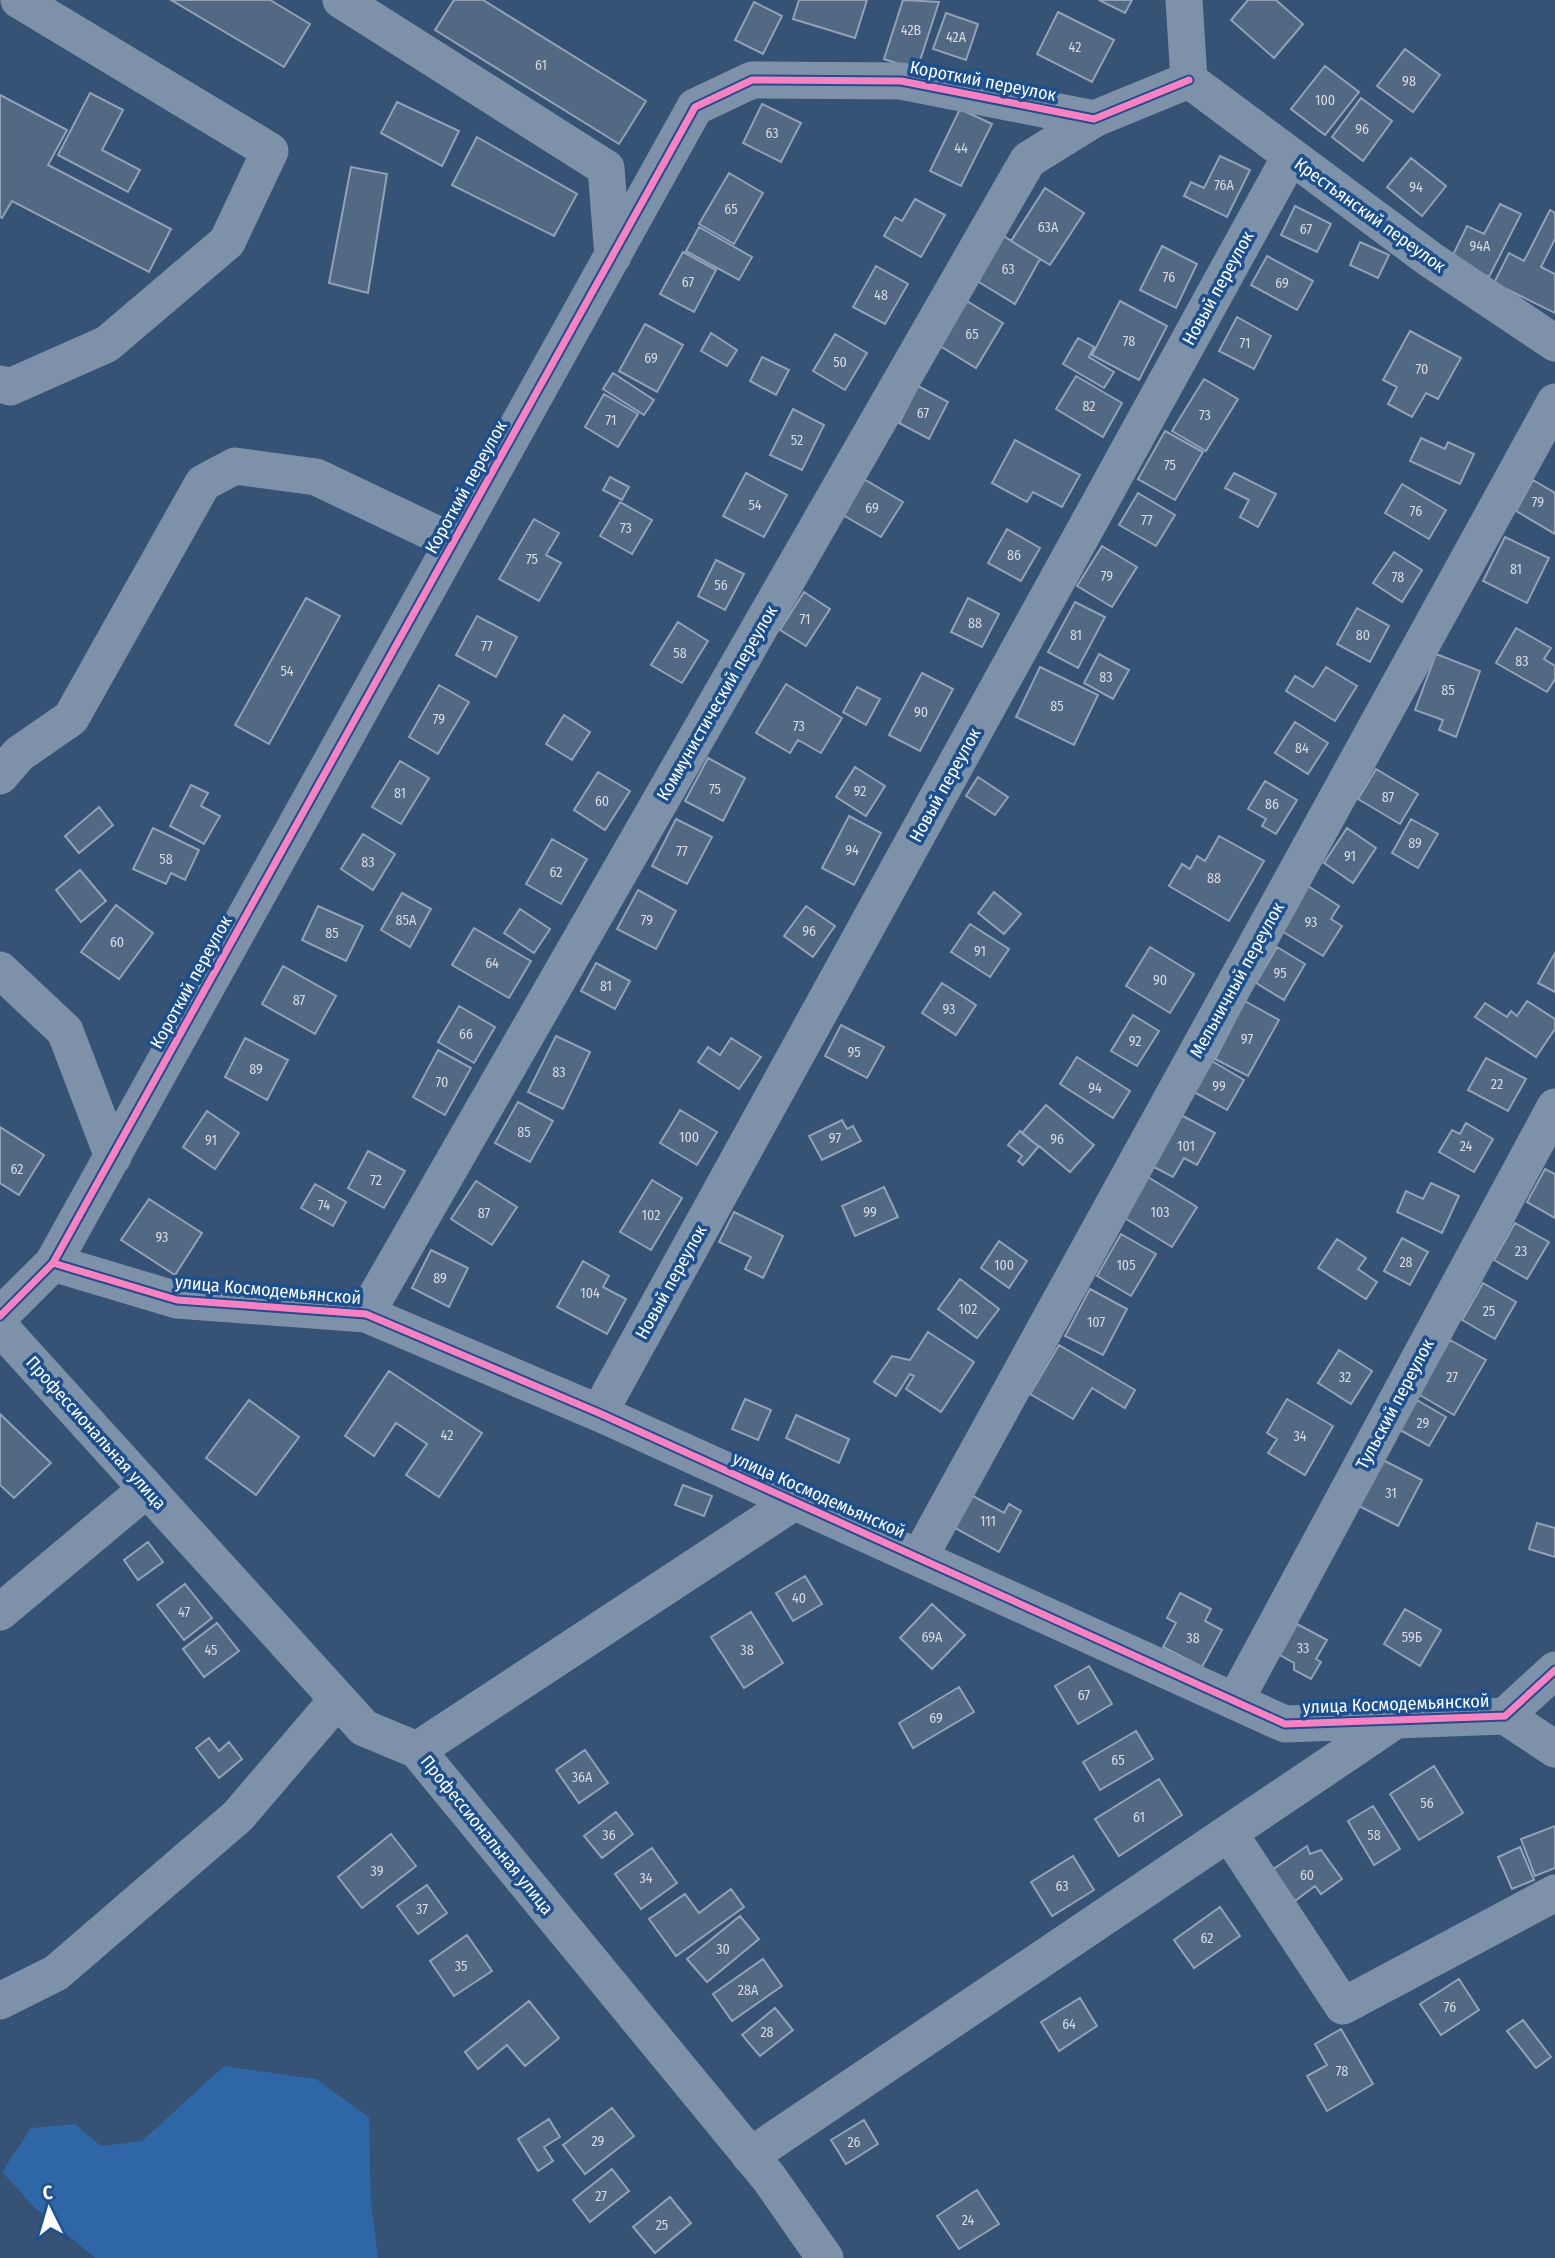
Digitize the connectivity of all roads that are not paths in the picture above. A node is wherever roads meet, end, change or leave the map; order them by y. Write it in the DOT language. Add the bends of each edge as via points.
graph roads {
  1 [pos="19,0"];
  2 [pos="341,0"];
  3 [pos="1184,0"];
  4 [pos="1189,80"];
  5 [pos="1094,119"];
  6 [pos="1290,157"];
  7 [pos="612,256"];
  8 [pos="1555,343"];
  9 [pos="0,384"];
  10 [pos="1555,402"];
  11 [pos="453,542"];
  12 [pos="0,776"];
  13 [pos="0,970"];
  14 [pos="1555,1107"];
  15 [pos="113,1157"];
  16 [pos="53,1263"];
  17 [pos="366,1314"];
  18 [pos="0,1316"];
  19 [pos="0,1327"];
  20 [pos="599,1413"];
  21 [pos="146,1489"];
  22 [pos="794,1502"];
  23 [pos="919,1558"];
  24 [pos="0,1612"];
  25 [pos="1555,1670"];
  26 [pos="338,1699"];
  27 [pos="1235,1701"];
  28 [pos="1505,1716"];
  29 [pos="1396,1720"];
  30 [pos="1555,1749"];
  31 [pos="417,1750"];
  32 [pos="1229,1833"];
  33 [pos="1555,1893"];
  34 [pos="0,2001"];
  35 [pos="750,2156"];
  36 [pos="825,2258"];
  1 -- 9 [label="street" via="270,150 227,242 107,344 10,387"];
  2 -- 7 [label="street" via="606,168"];
  3 -- 4 [label="street"];
  4 -- 5 [label="street"];
  4 -- 6 [label="street, Крестьянский переулок"];
  5 -- 7 [label="street, Короткий переулок" via="901,81 752,80 695,107"];
  5 -- 17 [label="street, Коммунистический переулок" via="1028,160"];
  6 -- 8 [label="street, Крестьянский переулок"];
  6 -- 20 [label="street, Новый переулок"];
  7 -- 11 [label="street, Короткий переулок"];
  10 -- 23 [label="street, Мельничный переулок"];
  11 -- 12 [label="street" via="316,477 235,466 203,483 71,718 19,754"];
  11 -- 15 [label="street, Короткий переулок"];
  13 -- 15 [label="street" via="65,1031"];
  14 -- 27 [label="street, Тульский переулок"];
  15 -- 16 [label="street, Короткий переулок"];
  16 -- 17 [label="street, улица Космодемьянской" via="177,1300"];
  16 -- 18 [label="street, Короткий переулок"];
  17 -- 20 [label="street, улица Космодемьянской"];
  19 -- 21 [label="street, Профессиональная улица"];
  20 -- 22 [label="street, улица Космодемьянской"];
  21 -- 24 [label="street"];
  21 -- 26 [label="street, Профессиональная улица"];
  22 -- 23 [label="street, улица Космодемьянской"];
  22 -- 31 [label="street"];
  23 -- 27 [label="street, улица Космодемьянской"];
  25 -- 28 [label="street, улица Космодемьянской"];
  26 -- 31 [label="street, Профессиональная улица" via="364,1728"];
  26 -- 34 [label="street" via="238,1816 57,1973"];
  27 -- 29 [label="street, улица Космодемьянской" via="1285,1724"];
  28 -- 29 [label="street, улица Космодемьянской"];
  28 -- 30 [label="street, улица Космодемьянской"];
  29 -- 32 [label="street"];
  31 -- 35 [label="street, Профессиональная улица"];
  32 -- 33 [label="street" via="1343,2006"];
  32 -- 35 [label="street"];
  35 -- 36 [label="street, Профессиональная улица"];
}
